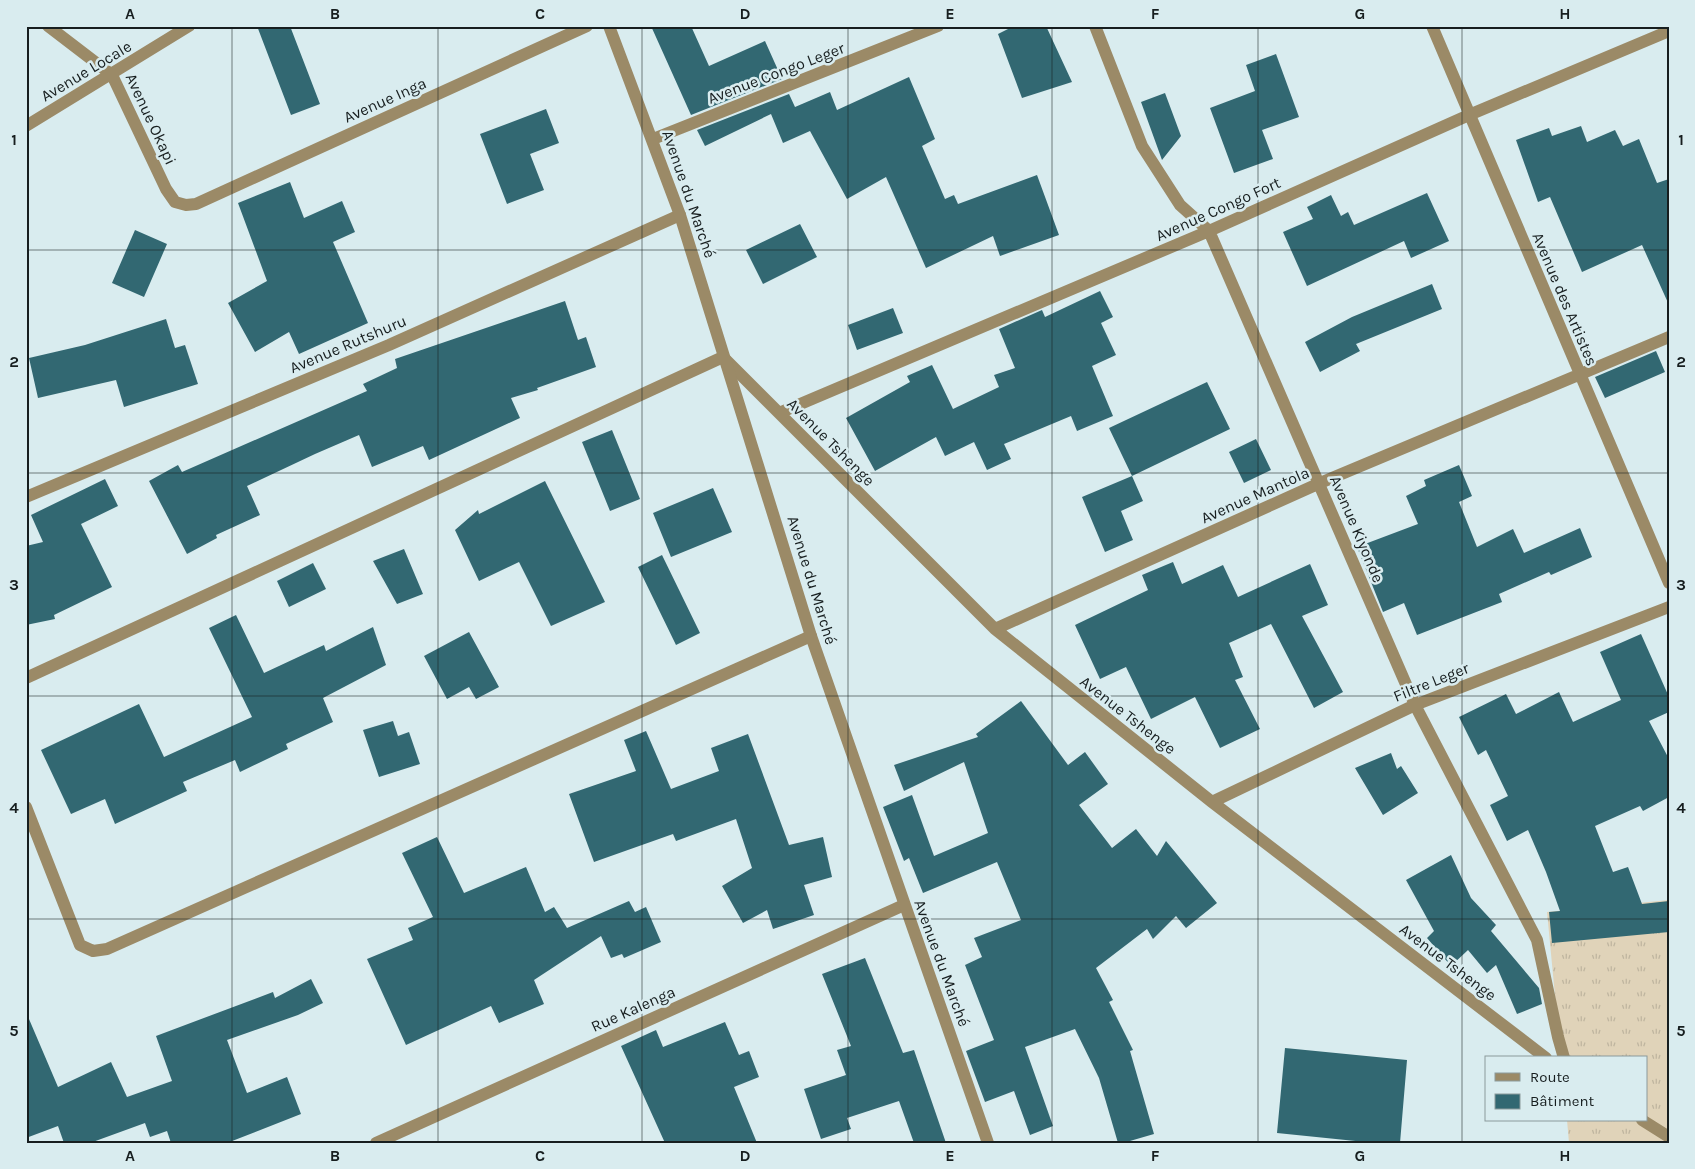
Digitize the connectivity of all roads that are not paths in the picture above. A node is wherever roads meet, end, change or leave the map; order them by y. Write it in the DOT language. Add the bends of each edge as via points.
graph roads {
  1 [pos="48,26"];
  2 [pos="189,26"];
  3 [pos="587,26"];
  4 [pos="609,26"];
  5 [pos="938,26"];
  6 [pos="1095,26"];
  7 [pos="1432,26"];
  8 [pos="1669,31"];
  9 [pos="112,75"];
  10 [pos="1470,115"];
  11 [pos="26,126"];
  12 [pos="653,138"];
  13 [pos="196,204"];
  14 [pos="680,215"];
  15 [pos="1210,231"];
  16 [pos="1669,337"];
  17 [pos="723,357"];
  18 [pos="1579,374"];
  19 [pos="779,413"];
  20 [pos="1320,483"];
  21 [pos="26,497"];
  22 [pos="1669,583"];
  23 [pos="1669,607"];
  24 [pos="995,629"];
  25 [pos="811,636"];
  26 [pos="26,678"];
  27 [pos="1415,705"];
  28 [pos="1212,802"];
  29 [pos="26,807"];
  30 [pos="904,906"];
  31 [pos="1543,1056"];
  32 [pos="1563,1056"];
  33 [pos="1645,1122"];
  34 [pos="1669,1137"];
  35 [pos="376,1143"];
  36 [pos="988,1143"];
  1 -- 9 [label="street, Avenue Okapi"];
  2 -- 9 [label="street, Avenue Locale"];
  3 -- 13 [label="street, Avenue Inga"];
  4 -- 12 [label="street, Avenue du Marché"];
  5 -- 12 [label="street, Avenue Congo Leger"];
  6 -- 15 [label="street, Avenue Kiyonde" via="1142,146 1180,205"];
  7 -- 10 [label="street, Avenue des Artistes"];
  8 -- 10 [label="street, Avenue Congo Fort"];
  9 -- 11 [label="street, Avenue Locale"];
  9 -- 13 [label="street, Avenue Okapi" via="170,197 180,204"];
  10 -- 15 [label="street, Avenue Congo Fort"];
  10 -- 18 [label="street, Avenue des Artistes"];
  12 -- 14 [label="street, Avenue du Marché"];
  14 -- 17 [label="street, Avenue du Marché"];
  14 -- 21 [label="street, Avenue Rutshuru" via="389,344"];
  15 -- 19 [label="street, Avenue Congo Fort"];
  15 -- 20 [label="street, Avenue Kiyonde"];
  16 -- 18 [label="street, Avenue Mantola"];
  17 -- 19 [label="street, Avenue Tshenge"];
  17 -- 25 [label="street, Avenue du Marché"];
  17 -- 26 [label="street"];
  18 -- 20 [label="street, Avenue Mantola"];
  18 -- 22 [label="street, Avenue des Artistes"];
  19 -- 24 [label="street, Avenue Tshenge"];
  20 -- 24 [label="street, Avenue Mantola"];
  20 -- 27 [label="street, Avenue Kiyonde"];
  23 -- 27 [label="street, Filtre Leger"];
  24 -- 28 [label="street, Avenue Tshenge"];
  25 -- 29 [label="street" via="107,949 93,951 80,945"];
  25 -- 30 [label="street, Avenue du Marché"];
  27 -- 28 [label="street, Filtre Leger"];
  27 -- 32 [label="street, Avenue Kiyonde" via="1537,940"];
  28 -- 31 [label="street, Avenue Tshenge"];
  30 -- 35 [label="street, Rue Kalenga"];
  30 -- 36 [label="street, Avenue du Marché"];
  33 -- 34 [label="street"];
}
